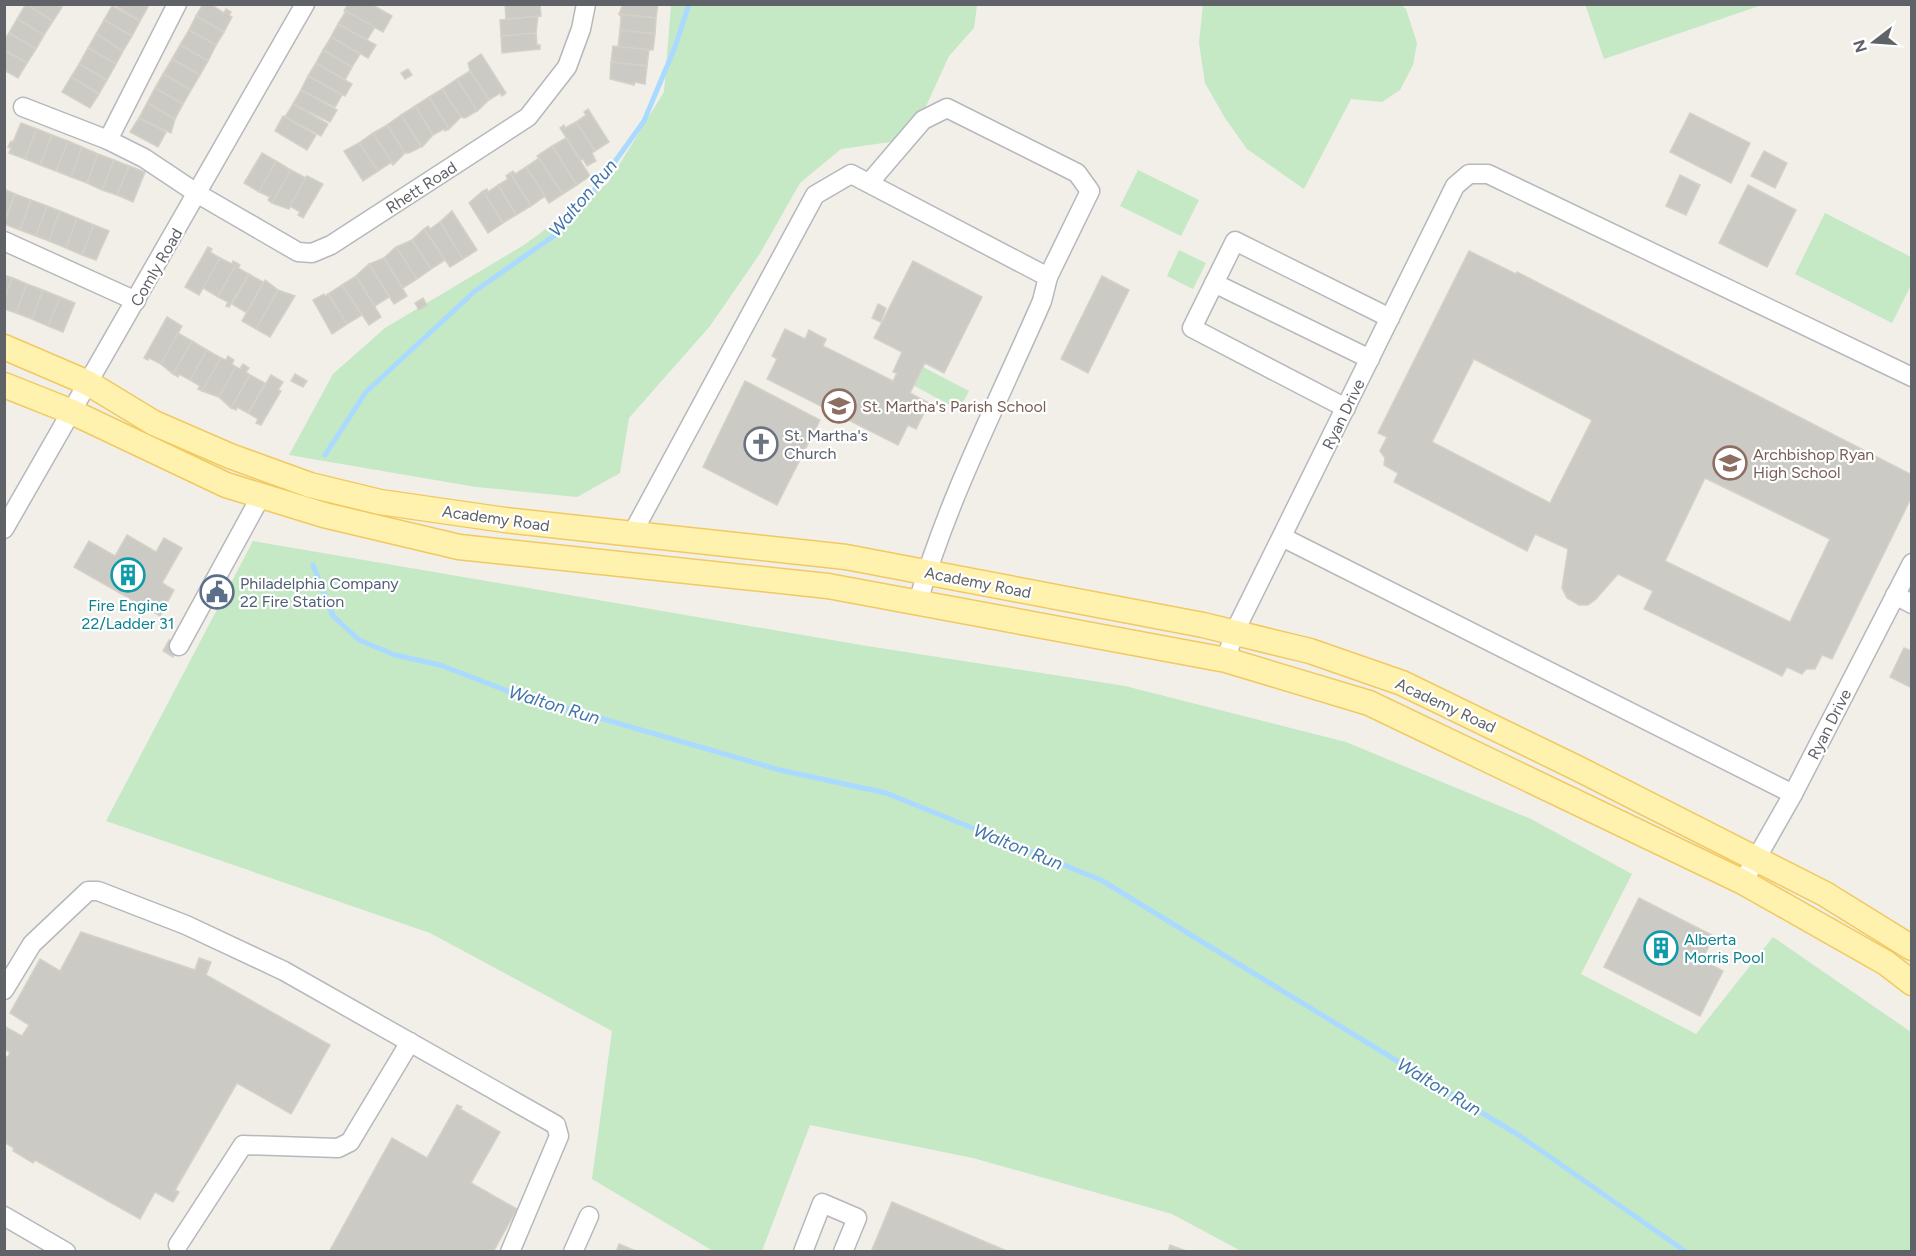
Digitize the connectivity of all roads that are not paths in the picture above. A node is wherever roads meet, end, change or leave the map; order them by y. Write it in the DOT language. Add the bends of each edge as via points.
graph roads {
  1 [pos="177,4"];
  2 [pos="305,4"];
  3 [pos="586,4"];
  4 [pos="23,107"];
  5 [pos="108,140"];
  6 [pos="868,183"];
  7 [pos="198,194"];
  8 [pos="4,242"];
  9 [pos="1048,277"];
  10 [pos="1214,283"];
  11 [pos="136,301"];
  12 [pos="1390,318"];
  13 [pos="4,347"];
  14 [pos="1370,359"];
  15 [pos="1911,378"];
  16 [pos="88,383"];
  17 [pos="4,385"];
  18 [pos="1346,408"];
  19 [pos="72,412"];
  20 [pos="261,495"];
  21 [pos="4,529"];
  22 [pos="632,534"];
  23 [pos="1282,537"];
  24 [pos="1911,563"];
  25 [pos="628,566"];
  26 [pos="926,572"];
  27 [pos="1903,600"];
  28 [pos="918,602"];
  29 [pos="1234,633"];
  30 [pos="179,646"];
  31 [pos="1226,660"];
  32 [pos="1793,794"];
  33 [pos="1757,859"];
  34 [pos="1743,882"];
  35 [pos="1911,948"];
  36 [pos="1911,983"];
  37 [pos="4,990"];
  38 [pos="410,1042"];
  39 [pos="4,1216"];
  40 [pos="589,1216"];
  41 [pos="181,1249"];
  42 [pos="66,1251"];
  43 [pos="510,1251"];
  44 [pos="573,1251"];
  45 [pos="803,1251"];
  46 [pos="843,1251"];
  1 -- 5 [label="street"];
  2 -- 7 [label="street, Comly Road"];
  3 -- 7 [label="street, Rhett Road" via="567,67 528,117 331,245 312,253 298,252"];
  4 -- 5 [label="street, Rhett Road"];
  5 -- 7 [label="street, Rhett Road" via="144,158"];
  6 -- 9 [label="street"];
  6 -- 9 [label="street" via="923,120 947,108 1077,173 1090,191"];
  6 -- 22 [label="street" via="851,174 815,195"];
  7 -- 11 [label="street, Comly Road"];
  8 -- 11 [label="street"];
  9 -- 26 [label="street" via="1042,301"];
  10 -- 12 [label="street" via="1235,241"];
  10 -- 14 [label="street"];
  10 -- 18 [label="street" via="1192,328"];
  11 -- 16 [label="street, Comly Road"];
  12 -- 14 [label="street, Ryan Drive"];
  12 -- 15 [label="street, Ryan Drive" via="1455,186 1469,174 1488,174"];
  13 -- 16 [label="main road, Academy Road"];
  14 -- 18 [label="street, Ryan Drive"];
  16 -- 19 [label="street, Comly Road"];
  16 -- 22 [label="main road, Academy Road" via="154,423 310,485 380,502"];
  17 -- 19 [label="main road, Academy Road"];
  18 -- 23 [label="street, Ryan Drive"];
  19 -- 20 [label="main road, Academy Road" via="225,484"];
  19 -- 21 [label="street, Comly Road"];
  20 -- 25 [label="main road, Academy Road" via="324,515 459,547"];
  20 -- 30 [label="street"];
  22 -- 25 [label="main road"];
  22 -- 26 [label="main road, Academy Road" via="846,558"];
  23 -- 29 [label="street, Ryan Drive"];
  23 -- 32 [label="street"];
  24 -- 27 [label="street, Ryan Drive"];
  25 -- 28 [label="main road, Academy Road" via="828,586"];
  26 -- 28 [label="street"];
  26 -- 29 [label="main road, Academy Road"];
  27 -- 32 [label="street, Ryan Drive"];
  28 -- 31 [label="main road, Academy Road"];
  29 -- 31 [label="street, Ryan Drive"];
  29 -- 33 [label="main road, Academy Road" via="1310,651 1402,684"];
  31 -- 34 [label="main road, Academy Road" via="1370,703"];
  32 -- 33 [label="street, Ryan Drive"];
  33 -- 34 [label="street, Ryan Drive"];
  33 -- 35 [label="main road, Academy Road" via="1825,894"];
  34 -- 36 [label="main road, Academy Road" via="1886,963"];
  37 -- 38 [label="street" via="32,944 82,894 98,891 186,925 284,971"];
  38 -- 41 [label="street" via="350,1142 338,1148 243,1145"];
  38 -- 43 [label="street" via="556,1125 559,1136"];
  39 -- 42 [label="street"];
  40 -- 44 [label="street"];
  45 -- 46 [label="street" via="822,1203 857,1218"];
}
